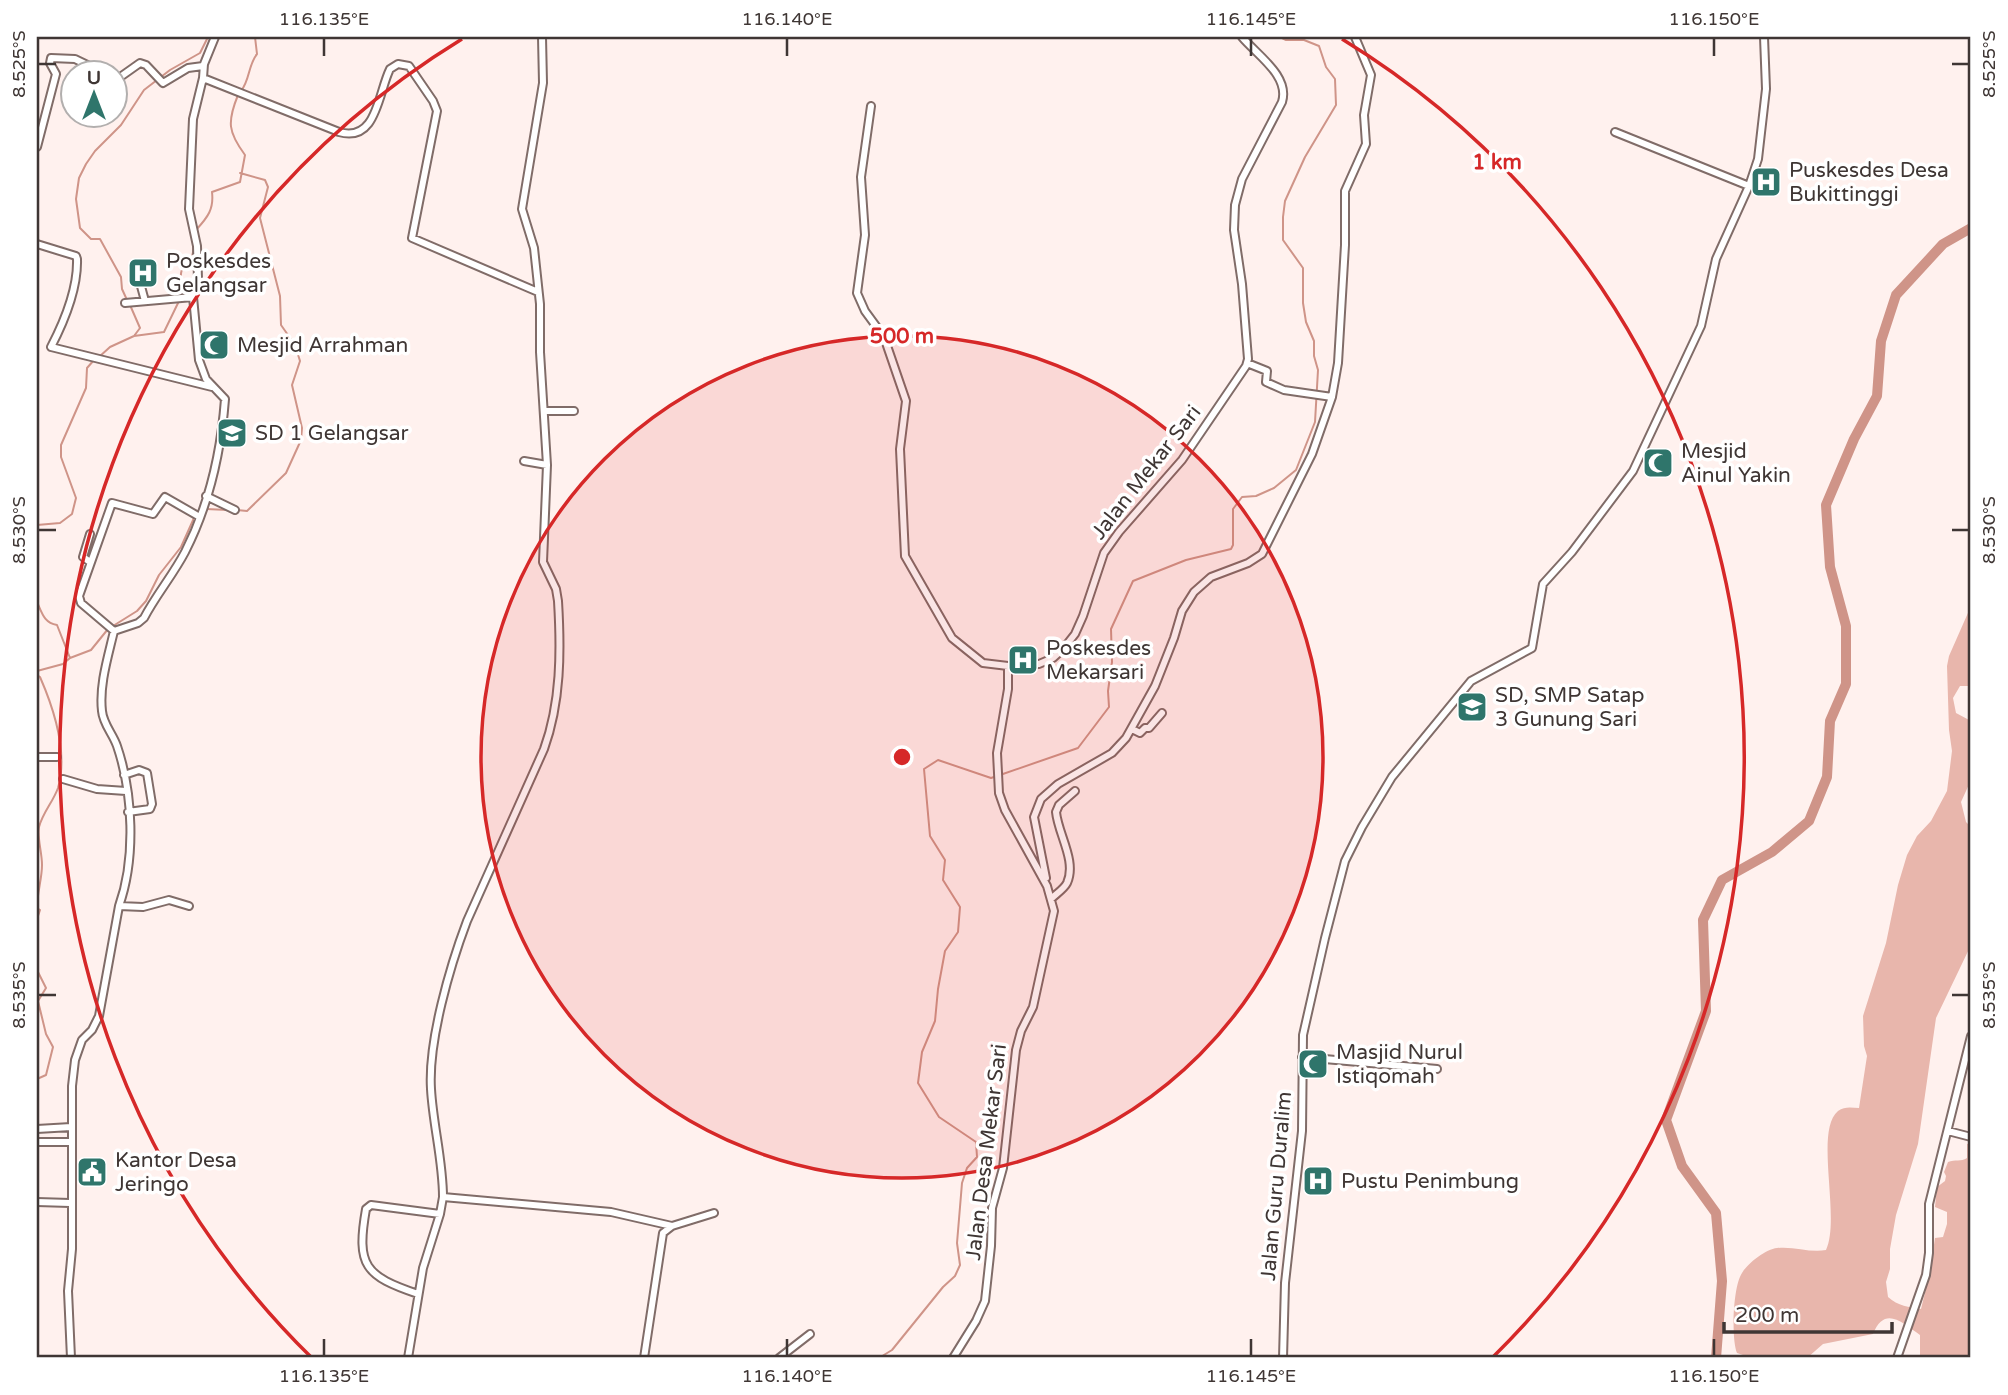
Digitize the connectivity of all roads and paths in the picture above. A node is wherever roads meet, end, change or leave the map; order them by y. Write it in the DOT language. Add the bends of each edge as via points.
graph roads {
  1 [pos="215,37"];
  2 [pos="542,37"];
  3 [pos="1242,37"];
  4 [pos="1355,37"];
  5 [pos="1764,37"];
  6 [pos="77,60"];
  7 [pos="203,66"];
  8 [pos="130,70"];
  9 [pos="203,78"];
  10 [pos="871,106"];
  11 [pos="1615,132"];
  12 [pos="37,147"];
  13 [pos="1749,186"];
  14 [pos="37,244"];
  15 [pos="139,279"];
  16 [pos="538,292"];
  17 [pos="193,297"];
  18 [pos="145,301"];
  19 [pos="125,303"];
  20 [pos="1247,363"];
  21 [pos="212,387"];
  22 [pos="1332,397"];
  23 [pos="544,411"];
  24 [pos="574,411"];
  25 [pos="524,461"];
  26 [pos="547,465"];
  27 [pos="206,496"];
  28 [pos="235,510"];
  29 [pos="196,514"];
  30 [pos="90,534"];
  31 [pos="90,562"];
  32 [pos="109,626"];
  33 [pos="1008,666"];
  34 [pos="1162,713"];
  35 [pos="1132,729"];
  36 [pos="37,757"];
  37 [pos="57,757"];
  38 [pos="124,775"];
  39 [pos="63,779"];
  40 [pos="126,791"];
  41 [pos="1075,791"];
  42 [pos="128,813"];
  43 [pos="1047,886"];
  44 [pos="1051,899"];
  45 [pos="119,906"];
  46 [pos="189,906"];
  47 [pos="1971,1036"];
  48 [pos="1302,1057"];
  49 [pos="1437,1069"];
  50 [pos="71,1126"];
  51 [pos="37,1129"];
  52 [pos="1948,1131"];
  53 [pos="1971,1137"];
  54 [pos="37,1142"];
  55 [pos="71,1142"];
  56 [pos="443,1197"];
  57 [pos="37,1202"];
  58 [pos="70,1203"];
  59 [pos="440,1213"];
  60 [pos="714,1213"];
  61 [pos="672,1226"];
  62 [pos="418,1294"];
  63 [pos="810,1334"];
  64 [pos="71,1358"];
  65 [pos="408,1358"];
  66 [pos="644,1358"];
  67 [pos="779,1358"];
  68 [pos="953,1358"];
  69 [pos="1283,1358"];
  70 [pos="1897,1358"];
  1 -- 7 [label="street"];
  2 -- 16 [label="street" via="543,83 522,209 534,248"];
  3 -- 20 [label="street" via="1280,78 1284,92 1242,179 1235,205"];
  4 -- 22 [label="street" via="1371,75 1364,115 1366,144 1345,191 1338,363"];
  5 -- 13 [label="street, Jalan Guru Duralim" via="1766,89 1759,151"];
  6 -- 12 [label="street" via="51,58 56,74"];
  7 -- 8 [label="street" via="188,68 166,82 141,63"];
  7 -- 9 [label="street"];
  9 -- 16 [label="street" via="351,134 363,131 371,122 390,69 409,66 437,111 412,238"];
  9 -- 17 [label="street" via="190,150 189,209 198,279"];
  10 -- 33 [label="street, Jalan Mekar Sari" via="861,177 865,235 857,292 884,337 906,401 900,449 905,556 953,638 983,663"];
  11 -- 13 [label="street"];
  13 -- 48 [label="street, Jalan Guru Duralim" via="1716,259 1701,326 1650,438 1622,487 1547,578 1541,589 1532,648 1471,681 1392,778 1351,847 1325,938"];
  14 -- 21 [label="street" via="78,258 74,289 51,347"];
  15 -- 18 [label="street"];
  16 -- 23 [label="street"];
  17 -- 18 [label="street"];
  17 -- 21 [label="street" via="200,360"];
  18 -- 19 [label="street"];
  20 -- 22 [label="street" via="1267,371 1266,382 1277,388"];
  20 -- 33 [label="street, Jalan Mekar Sari" via="1182,460 1104,554 1083,616 1064,648 1039,664"];
  21 -- 27 [label="street" via="225,400 218,457"];
  22 -- 35 [label="street" via="1312,454 1264,551 1248,563 1210,577 1194,592"];
  23 -- 24 [label="street"];
  23 -- 26 [label="street"];
  25 -- 26 [label="street"];
  26 -- 56 [label="street" via="543,558 558,601 557,698 544,749 470,913 447,982 430,1081"];
  27 -- 28 [label="street"];
  27 -- 29 [label="street"];
  29 -- 31 [label="street" via="165,497 153,514 113,503"];
  29 -- 32 [label="street" via="183,555 144,618 138,623"];
  30 -- 31 [label="street" via="83,557"];
  31 -- 32 [label="street" via="80,601"];
  32 -- 38 [label="street" via="102,710"];
  33 -- 43 [label="street, Jalan Desa Mekar Sari" via="998,784 1005,810"];
  34 -- 35 [label="street" via="1140,733"];
  35 -- 43 [label="street" via="1112,753 1058,784 1036,808 1035,830"];
  36 -- 37 [label="street"];
  38 -- 40 [label="street"];
  38 -- 42 [label="street" via="147,773 152,804 150,809"];
  39 -- 40 [label="street"];
  40 -- 42 [label="street"];
  41 -- 44 [label="street" via="1056,810 1069,870 1066,885"];
  42 -- 45 [label="street" via="130,854"];
  43 -- 44 [label="street, Jalan Desa Mekar Sari"];
  44 -- 68 [label="street, Jalan Desa Mekar Sari" via="1053,914 1037,991 1018,1037 1003,1168 992,1208 985,1301"];
  45 -- 46 [label="street" via="143,907 169,900"];
  45 -- 50 [label="street" via="99,1016 75,1059"];
  47 -- 52 [label="street"];
  48 -- 49 [label="street"];
  48 -- 69 [label="street, Jalan Guru Duralim" via="1303,1132 1284,1297"];
  50 -- 51 [label="street"];
  50 -- 55 [label="street"];
  52 -- 53 [label="street"];
  52 -- 70 [label="street" via="1928,1211 1926,1275"];
  54 -- 55 [label="street"];
  55 -- 58 [label="street"];
  56 -- 59 [label="street"];
  56 -- 61 [label="street" via="603,1211"];
  57 -- 58 [label="street"];
  58 -- 64 [label="street"];
  59 -- 62 [label="street"];
  59 -- 62 [label="street" via="371,1205 366,1209 363,1252 368,1268 386,1283"];
  60 -- 61 [label="street"];
  61 -- 66 [label="street" via="662,1238"];
  62 -- 65 [label="street"];
  63 -- 67 [label="street"];
}
